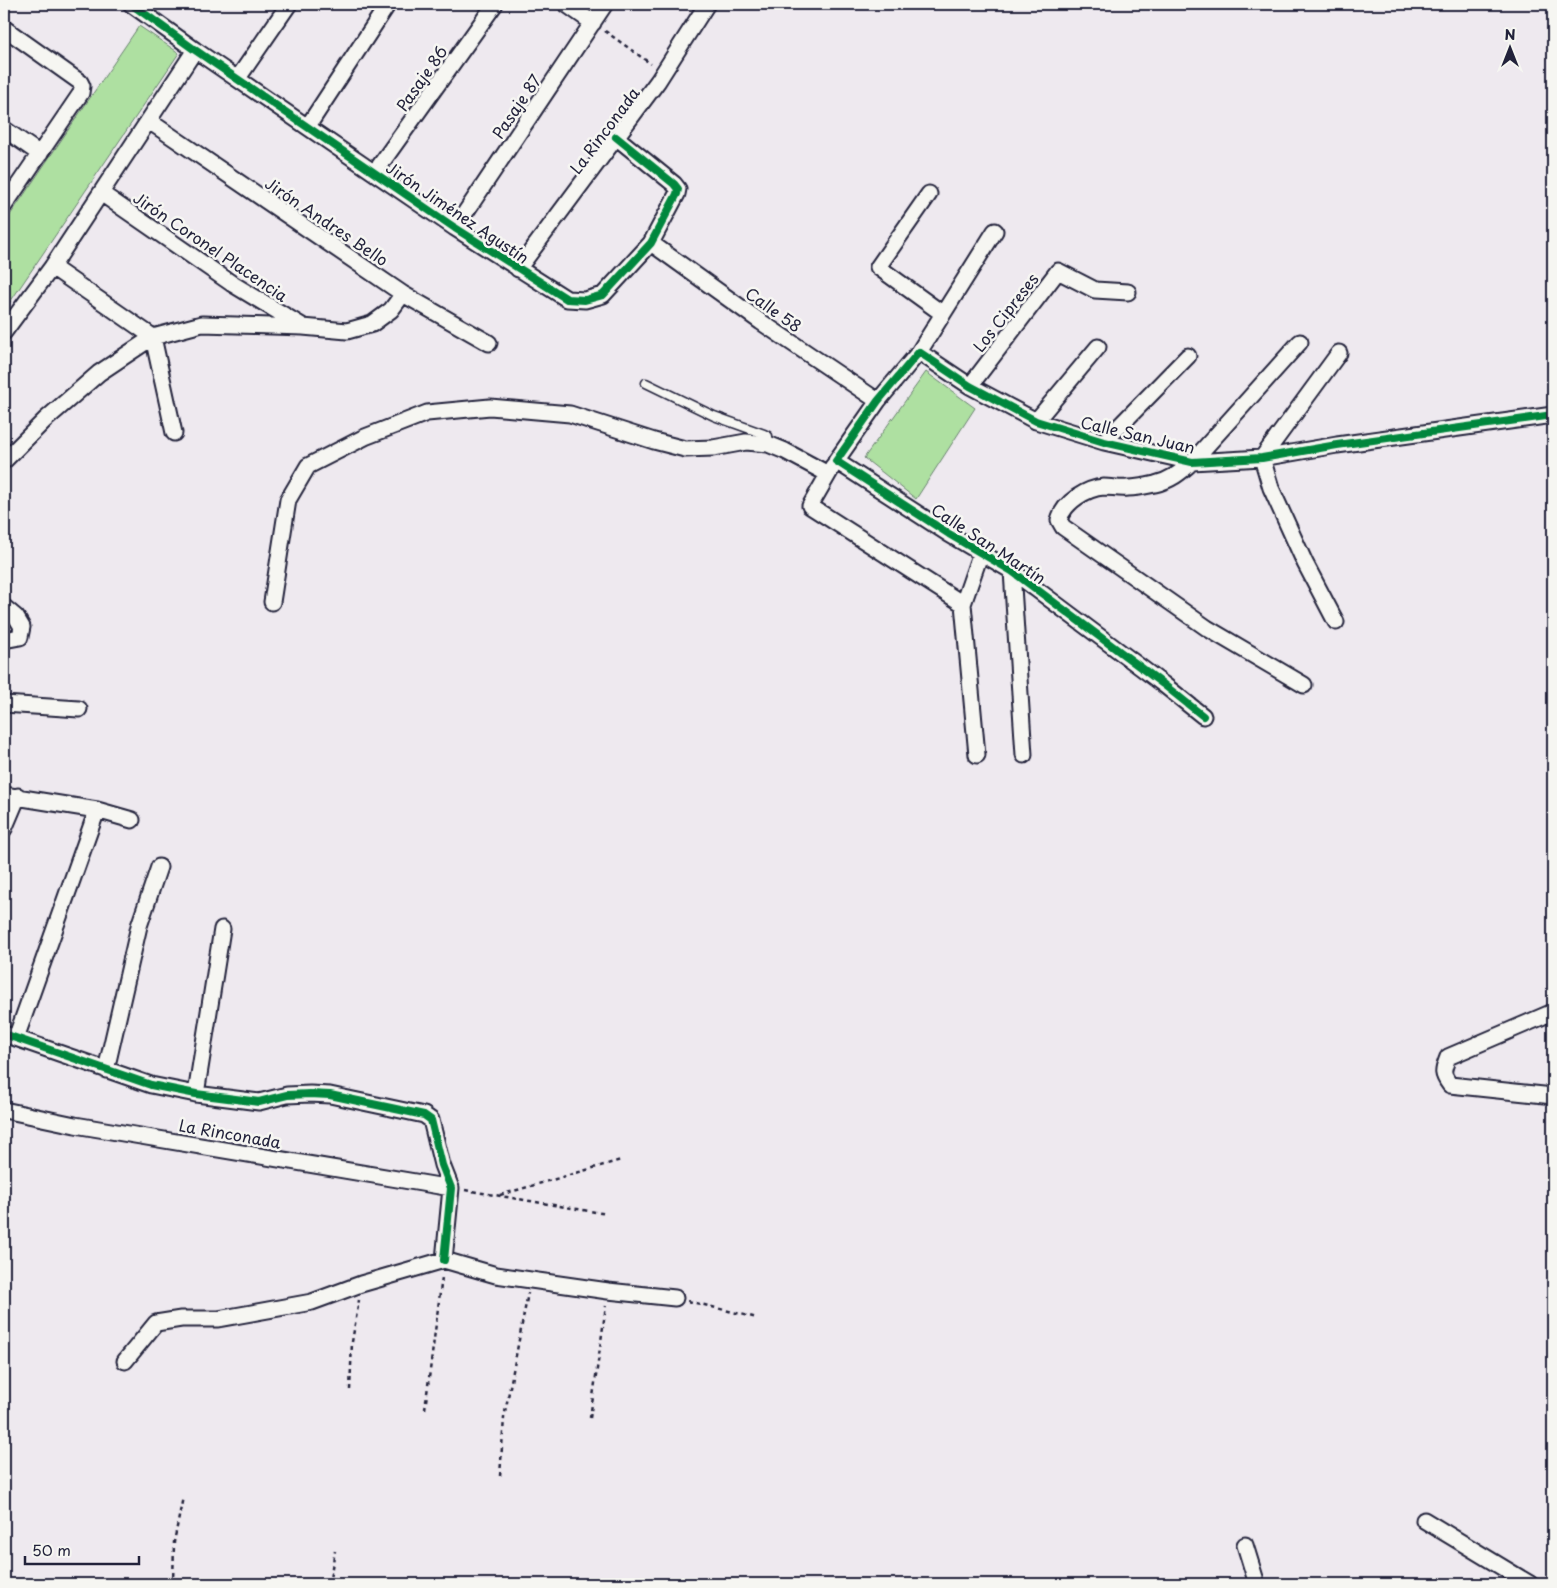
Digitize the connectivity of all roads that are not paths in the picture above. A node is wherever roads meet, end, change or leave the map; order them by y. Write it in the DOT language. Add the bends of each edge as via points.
graph roads {
  1 [pos="131,4"];
  2 [pos="289,4"];
  3 [pos="388,4"];
  4 [pos="495,4"];
  5 [pos="566,4"];
  6 [pos="605,4"];
  7 [pos="707,4"];
  8 [pos="593,23"];
  9 [pos="4,28"];
  10 [pos="195,50"];
  11 [pos="238,78"];
  12 [pos="149,121"];
  13 [pos="308,126"];
  14 [pos="4,129"];
  15 [pos="616,137"];
  16 [pos="40,154"];
  17 [pos="375,172"];
  18 [pos="101,193"];
  19 [pos="929,194"];
  20 [pos="4,206"];
  21 [pos="455,228"];
  22 [pos="995,231"];
  23 [pos="651,243"];
  24 [pos="52,266"];
  25 [pos="518,269"];
  26 [pos="1128,292"];
  27 [pos="403,294"];
  28 [pos="942,314"];
  29 [pos="303,327"];
  30 [pos="4,332"];
  31 [pos="153,337"];
  32 [pos="1300,342"];
  33 [pos="489,343"];
  34 [pos="1098,347"];
  35 [pos="919,352"];
  36 [pos="1339,353"];
  37 [pos="1188,356"];
  38 [pos="646,383"];
  39 [pos="970,386"];
  40 [pos="878,401"];
  41 [pos="1553,415"];
  42 [pos="1036,421"];
  43 [pos="174,433"];
  44 [pos="1104,442"];
  45 [pos="768,444"];
  46 [pos="1262,458"];
  47 [pos="4,461"];
  48 [pos="836,461"];
  49 [pos="1192,462"];
  50 [pos="828,474"];
  51 [pos="981,552"];
  52 [pos="1012,571"];
  53 [pos="272,602"];
  54 [pos="963,604"];
  55 [pos="4,608"];
  56 [pos="1336,622"];
  57 [pos="4,640"];
  58 [pos="1304,684"];
  59 [pos="4,704"];
  60 [pos="79,709"];
  61 [pos="1203,716"];
  62 [pos="977,755"];
  63 [pos="1024,755"];
  64 [pos="11,796"];
  65 [pos="97,810"];
  66 [pos="132,820"];
  67 [pos="4,829"];
  68 [pos="160,867"];
  69 [pos="222,929"];
  70 [pos="1553,1012"];
  71 [pos="10,1036"];
  72 [pos="106,1070"];
  73 [pos="196,1094"];
  74 [pos="1553,1096"];
  75 [pos="4,1110"];
  76 [pos="451,1188"];
  77 [pos="444,1260"];
  78 [pos="675,1298"];
  79 [pos="125,1361"];
  80 [pos="1424,1520"];
  81 [pos="1245,1544"];
  82 [pos="1257,1584"];
  83 [pos="1530,1584"];
  1 -- 10 [label="street, Jirón Jiménez Agustín"];
  2 -- 11 [label="street"];
  3 -- 13 [label="street"];
  4 -- 17 [label="street, Pasaje 86"];
  5 -- 8 [label="street"];
  6 -- 8 [label="street, Pasaje 87"];
  7 -- 15 [label="street, La Rinconada"];
  8 -- 21 [label="street, Pasaje 87"];
  9 -- 16 [label="street" via="82,86 81,93"];
  10 -- 11 [label="street, Jirón Jiménez Agustín"];
  10 -- 12 [label="street"];
  11 -- 13 [label="street, Jirón Jiménez Agustín"];
  12 -- 18 [label="street"];
  12 -- 27 [label="street, Jirón Andres Bello"];
  13 -- 17 [label="street, Jirón Jiménez Agustín"];
  14 -- 16 [label="street"];
  15 -- 23 [label="street, Jirón Jiménez Agustín" via="678,189"];
  15 -- 25 [label="street, La Rinconada"];
  16 -- 20 [label="street"];
  17 -- 21 [label="street, Jirón Jiménez Agustín"];
  18 -- 24 [label="street"];
  18 -- 29 [label="street, Jirón Coronel Placencia" via="231,283"];
  19 -- 28 [label="street" via="878,267"];
  21 -- 25 [label="street, Jirón Jiménez Agustín"];
  22 -- 28 [label="street"];
  23 -- 25 [label="street, Jirón Jiménez Agustín" via="603,295 585,300 567,299"];
  23 -- 40 [label="street, Calle 58"];
  24 -- 30 [label="street"];
  24 -- 31 [label="street"];
  26 -- 39 [label="street, Los Cipreses" via="1095,290 1058,271"];
  27 -- 29 [label="street" via="391,310 372,324 347,331"];
  27 -- 33 [label="street, Jirón Andres Bello"];
  28 -- 35 [label="street"];
  29 -- 31 [label="street" via="202,324"];
  31 -- 43 [label="street"];
  31 -- 47 [label="street" via="99,374 45,420"];
  32 -- 49 [label="street"];
  34 -- 42 [label="street"];
  35 -- 39 [label="street, Calle San Juan"];
  35 -- 40 [label="street"];
  36 -- 46 [label="street"];
  37 -- 44 [label="street"];
  38 -- 45 [label="lane" via="714,416 764,434 768,436"];
  39 -- 42 [label="street, Calle San Juan"];
  40 -- 48 [label="street"];
  41 -- 46 [label="street, Calle San Juan"];
  42 -- 44 [label="street, Calle San Juan"];
  44 -- 49 [label="street, Calle San Juan"];
  45 -- 50 [label="street"];
  45 -- 53 [label="street" via="746,442 685,449 570,414 490,407 427,413 365,437 308,466 288,500"];
  46 -- 49 [label="street, Calle San Juan"];
  46 -- 56 [label="street" via="1271,488 1305,564"];
  48 -- 50 [label="street"];
  48 -- 51 [label="street, Calle San Martín"];
  49 -- 58 [label="street" via="1175,477 1157,483 1088,491 1061,512 1059,520 1063,527 1169,603"];
  50 -- 54 [label="street" via="810,506"];
  51 -- 52 [label="street, Calle San Martín"];
  51 -- 54 [label="street"];
  52 -- 61 [label="street, Calle San Martín"];
  52 -- 63 [label="street"];
  54 -- 62 [label="street"];
  55 -- 57 [label="street" via="16,617 22,627 20,637"];
  59 -- 60 [label="street"];
  64 -- 65 [label="street"];
  64 -- 67 [label="street"];
  65 -- 66 [label="street"];
  65 -- 71 [label="street"];
  68 -- 72 [label="street" via="139,926"];
  69 -- 73 [label="street"];
  70 -- 74 [label="street" via="1448,1057 1443,1070 1450,1085"];
  71 -- 72 [label="street"];
  72 -- 73 [label="street" via="151,1085"];
  73 -- 76 [label="street" via="259,1102 287,1096 330,1095 424,1115 431,1120"];
  75 -- 76 [label="street, La Rinconada" via="75,1125"];
  76 -- 77 [label="street"];
  77 -- 78 [label="street" via="496,1275"];
  77 -- 79 [label="street" via="312,1302 218,1319 156,1323"];
  80 -- 83 [label="street"];
  81 -- 82 [label="street"];
}
